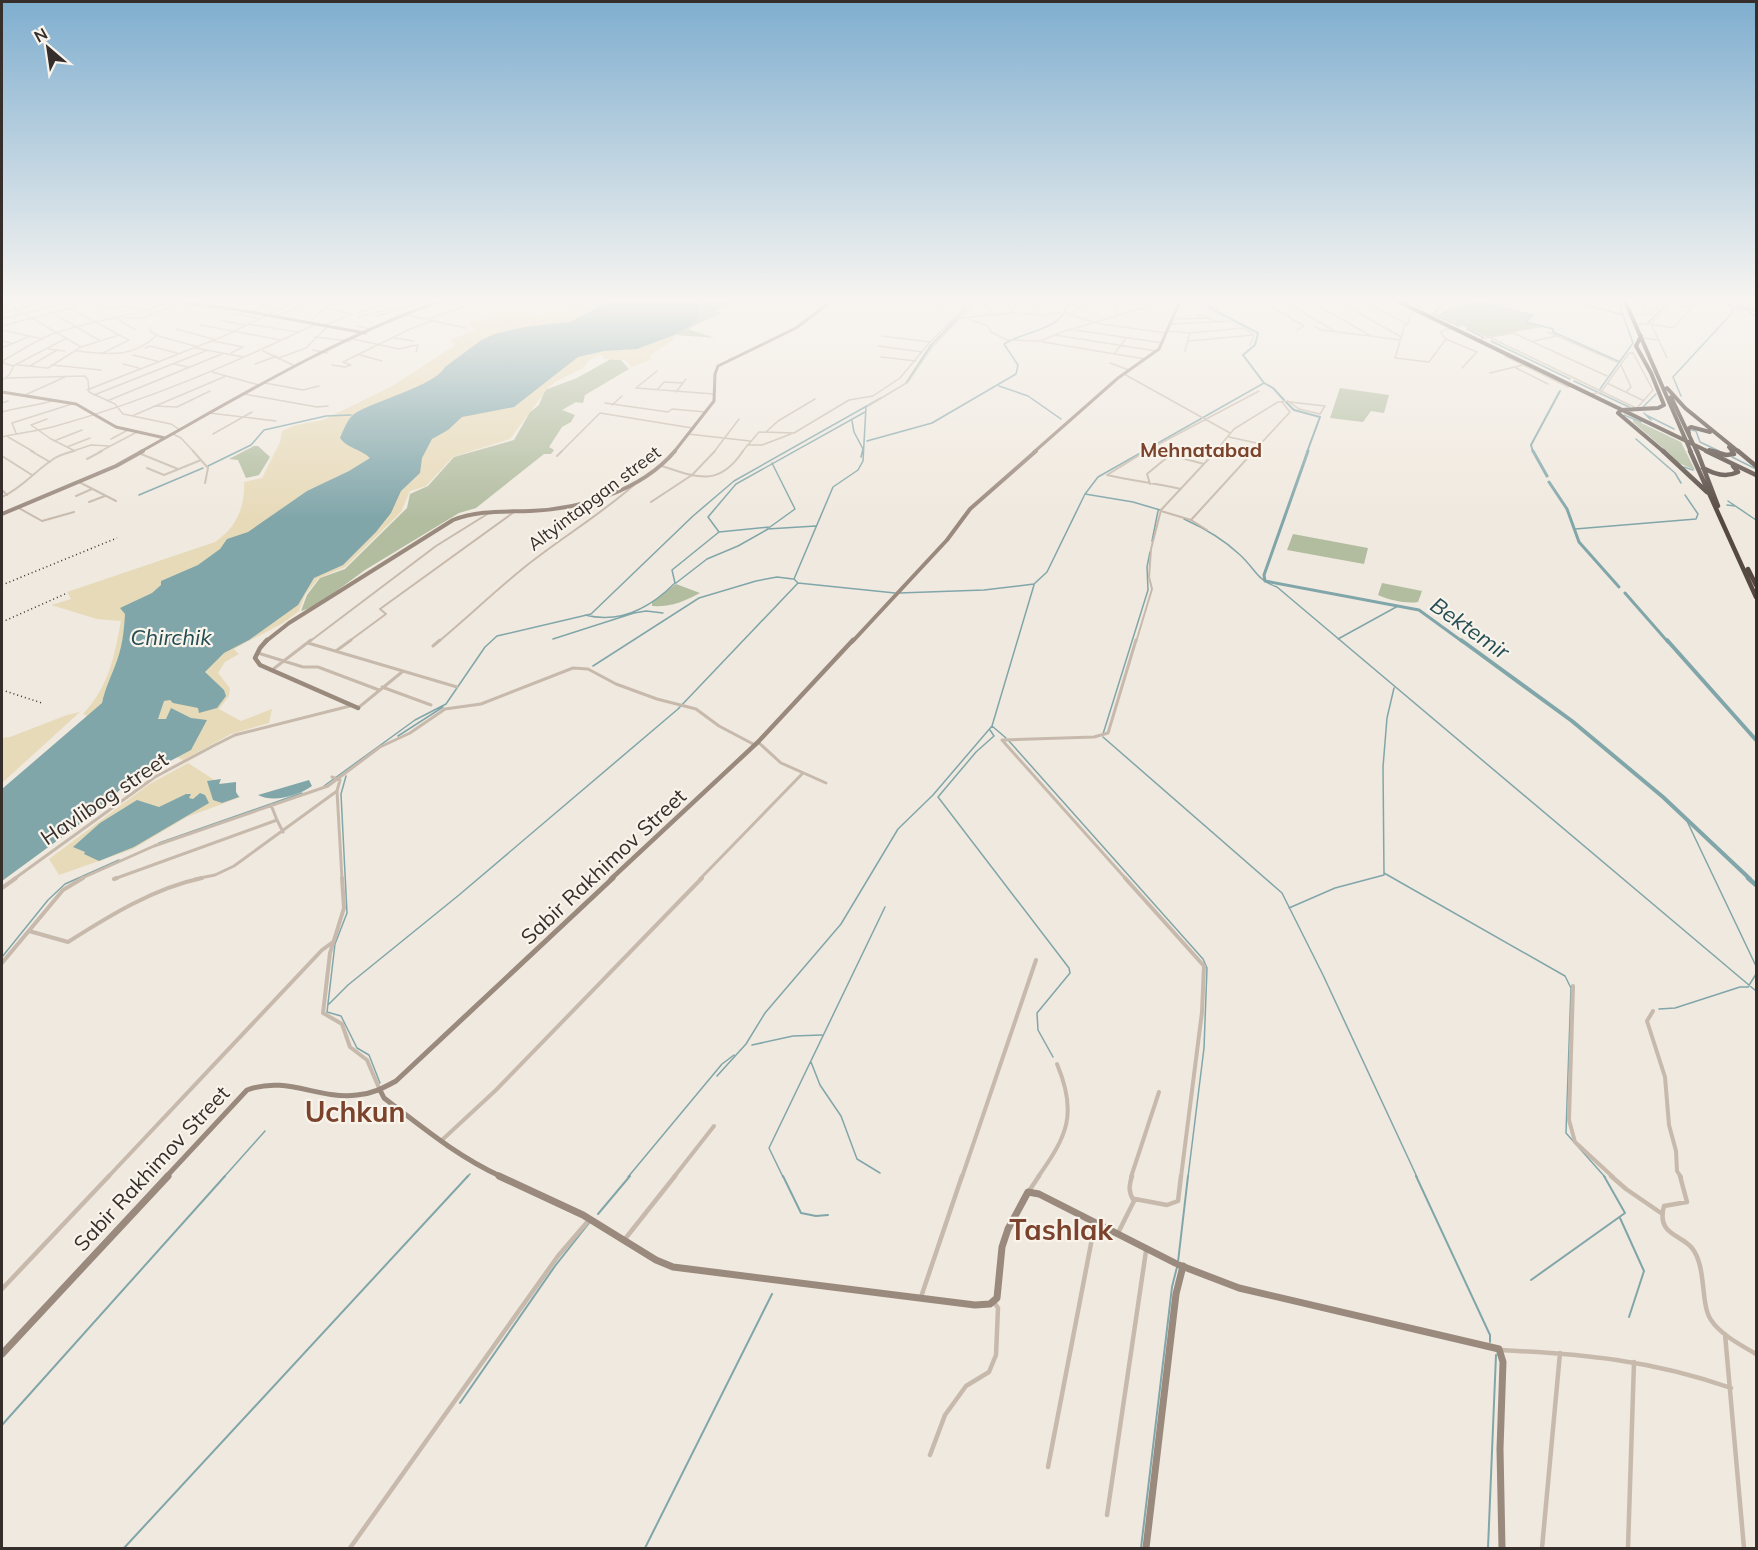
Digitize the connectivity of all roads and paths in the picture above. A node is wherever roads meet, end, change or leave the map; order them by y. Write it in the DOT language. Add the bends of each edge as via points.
graph roads {
  1 [pos="10,373"];
  2 [pos="127,373"];
  3 [pos="147,373"];
  4 [pos="175,373"];
  5 [pos="207,373"];
  6 [pos="215,373"];
  7 [pos="281,373"];
  8 [pos="653,373"];
  9 [pos="715,373"];
  10 [pos="904,373"];
  11 [pos="914,373"];
  12 [pos="1527,373"];
  13 [pos="1544,373"];
  14 [pos="1550,373"];
  15 [pos="1562,373"];
  16 [pos="1601,373"];
  17 [pos="1614,373"];
  18 [pos="1625,373"];
  19 [pos="1645,373"];
  20 [pos="1651,373"];
  21 [pos="1659,373"];
  22 [pos="1124,374"];
  23 [pos="66,376"];
  24 [pos="226,376"];
  25 [pos="1607,376"];
  26 [pos="7,378"];
  27 [pos="686,379"];
  28 [pos="1574,379"];
  29 [pos="2,380"];
  30 [pos="1566,381"];
  31 [pos="264,382"];
  32 [pos="683,383"];
  33 [pos="1607,383"];
  34 [pos="1548,384"];
  35 [pos="259,385"];
  36 [pos="319,386"];
  37 [pos="87,390"];
  38 [pos="657,390"];
  39 [pos="210,391"];
  40 [pos="1259,391"];
  41 [pos="1668,391"];
  42 [pos="2,392"];
  43 [pos="676,392"];
  44 [pos="1626,392"];
  45 [pos="1597,393"];
  46 [pos="242,394"];
  47 [pos="714,394"];
  48 [pos="26,395"];
  49 [pos="94,395"];
  50 [pos="622,396"];
  51 [pos="815,399"];
  52 [pos="55,400"];
  53 [pos="106,400"];
  54 [pos="8,401"];
  55 [pos="1281,401"];
  56 [pos="1644,401"];
  57 [pos="1290,402"];
  58 [pos="2,403"];
  59 [pos="605,403"];
  60 [pos="72,404"];
  61 [pos="612,405"];
  62 [pos="152,406"];
  63 [pos="328,406"];
  64 [pos="868,406"];
  65 [pos="119,407"];
  66 [pos="1624,410"];
  67 [pos="2,412"];
  68 [pos="252,412"];
  69 [pos="706,412"];
  70 [pos="209,413"];
  71 [pos="92,415"];
  72 [pos="132,416"];
  73 [pos="243,418"];
  74 [pos="47,419"];
  75 [pos="739,419"];
  76 [pos="1205,419"];
  77 [pos="276,421"];
  78 [pos="692,428"];
  79 [pos="38,430"];
  80 [pos="82,430"];
  81 [pos="129,430"];
  82 [pos="180,430"];
  83 [pos="767,431"];
  84 [pos="137,432"];
  85 [pos="794,433"];
  86 [pos="16,434"];
  87 [pos="173,434"];
  88 [pos="213,434"];
  89 [pos="688,434"];
  90 [pos="1230,435"];
  91 [pos="1681,435"];
  92 [pos="2,437"];
  93 [pos="8,437"];
  94 [pos="90,438"];
  95 [pos="165,438"];
  96 [pos="723,438"];
  97 [pos="111,439"];
  98 [pos="54,441"];
  99 [pos="750,441"];
  100 [pos="1692,442"];
  101 [pos="1261,444"];
  102 [pos="747,445"];
  103 [pos="109,446"];
  104 [pos="67,447"];
  105 [pos="1704,448"];
  106 [pos="75,451"];
  107 [pos="141,454"];
  108 [pos="2,456"];
  109 [pos="557,456"];
  110 [pos="87,459"];
  111 [pos="201,460"];
  112 [pos="1725,461"];
  113 [pos="50,462"];
  114 [pos="1204,464"];
  115 [pos="662,466"];
  116 [pos="1756,466"];
  117 [pos="147,468"];
  118 [pos="1703,468"];
  119 [pos="178,469"];
  120 [pos="1756,474"];
  121 [pos="32,475"];
  122 [pos="692,475"];
  123 [pos="640,480"];
  124 [pos="79,482"];
  125 [pos="205,483"];
  126 [pos="1150,484"];
  127 [pos="92,489"];
  128 [pos="1181,489"];
  129 [pos="2,490"];
  130 [pos="8,495"];
  131 [pos="105,495"];
  132 [pos="76,496"];
  133 [pos="1713,496"];
  134 [pos="2,497"];
  135 [pos="116,501"];
  136 [pos="90,502"];
  137 [pos="651,502"];
  138 [pos="18,507"];
  139 [pos="1161,510"];
  140 [pos="74,512"];
  141 [pos="514,512"];
  142 [pos="489,513"];
  143 [pos="2,514"];
  144 [pos="1191,520"];
  145 [pos="1207,530"];
  146 [pos="1756,585"];
  147 [pos="1756,597"];
  148 [pos="308,643"];
  149 [pos="432,646"];
  150 [pos="336,651"];
  151 [pos="257,652"];
  152 [pos="284,662"];
  153 [pos="271,670"];
  154 [pos="402,672"];
  155 [pos="457,687"];
  156 [pos="380,689"];
  157 [pos="430,705"];
  158 [pos="350,706"];
  159 [pos="358,708"];
  160 [pos="757,744"];
  161 [pos="802,774"];
  162 [pos="332,777"];
  163 [pos="338,778"];
  164 [pos="826,783"];
  165 [pos="337,791"];
  166 [pos="271,805"];
  167 [pos="277,820"];
  168 [pos="283,832"];
  169 [pos="114,879"];
  170 [pos="2,888"];
  171 [pos="29,931"];
  172 [pos="333,942"];
  173 [pos="1036,960"];
  174 [pos="2,963"];
  175 [pos="1573,986"];
  176 [pos="1653,1011"];
  177 [pos="1057,1064"];
  178 [pos="380,1090"];
  179 [pos="1159,1092"];
  180 [pos="714,1126"];
  181 [pos="441,1142"];
  182 [pos="1028,1192"];
  183 [pos="1134,1201"];
  184 [pos="1661,1213"];
  185 [pos="590,1219"];
  186 [pos="1095,1223"];
  187 [pos="1118,1234"];
  188 [pos="624,1240"];
  189 [pos="1147,1249"];
  190 [pos="1179,1265"];
  191 [pos="2,1289"];
  192 [pos="921,1297"];
  193 [pos="994,1302"];
  194 [pos="1725,1334"];
  195 [pos="1499,1349"];
  196 [pos="1560,1353"];
  197 [pos="1756,1353"];
  198 [pos="2,1354"];
  199 [pos="1634,1362"];
  200 [pos="1731,1388"];
  201 [pos="930,1455"];
  202 [pos="1048,1467"];
  203 [pos="1107,1515"];
  204 [pos="350,1548"];
  205 [pos="1146,1548"];
  206 [pos="1502,1548"];
  207 [pos="1542,1548"];
  208 [pos="1628,1548"];
  209 [pos="1744,1548"];
  1 -- 26 [label="street"];
  2 -- 37 [label="street"];
  3 -- 49 [label="street"];
  4 -- 53 [label="street"];
  5 -- 65 [label="street"];
  6 -- 24 [label="street"];
  7 -- 31 [label="street"];
  8 -- 38 [label="street" via="636,388"];
  9 -- 47 [label="street, Altyintapgan street"];
  10 -- 85 [label="street" via="873,396 849,400"];
  11 -- 64 [label="street" via="908,382"];
  12 -- 34 [label="street"];
  13 -- 66 [label="highway"];
  14 -- 30 [label="highway"];
  15 -- 28 [label="street"];
  16 -- 25 [label="street"];
  17 -- 33 [label="street"];
  18 -- 44 [label="street" via="1631,387"];
  19 -- 56 [label="street" via="1653,390"];
  20 -- 66 [label="highway" via="1664,405"];
  21 -- 41 [label="highway"];
  22 -- 76 [label="street"];
  22 -- 160 [label="street, Sabir Rakhimov Street" via="970,509 947,540"];
  23 -- 26 [label="street"];
  23 -- 37 [label="street" via="86,377"];
  23 -- 48 [label="street"];
  24 -- 35 [label="street"];
  24 -- 62 [label="street"];
  26 -- 29 [label="street"];
  27 -- 32 [label="street"];
  28 -- 30 [label="street"];
  28 -- 45 [label="street"];
  30 -- 45 [label="highway"];
  31 -- 35 [label="street"];
  31 -- 36 [label="street" via="303,390"];
  32 -- 38 [label="street" via="664,382"];
  32 -- 43 [label="street"];
  33 -- 44 [label="street"];
  33 -- 45 [label="street"];
  35 -- 46 [label="street"];
  37 -- 49 [label="street"];
  38 -- 43 [label="street"];
  39 -- 62 [label="street" via="177,406"];
  40 -- 76 [label="street"];
  41 -- 91 [label="highway"];
  41 -- 91 [label="highway"];
  41 -- 116 [label="highway"];
  42 -- 48 [label="street"];
  43 -- 47 [label="street"];
  44 -- 56 [label="street"];
  45 -- 56 [label="street" via="1636,409"];
  45 -- 66 [label="highway"];
  46 -- 63 [label="street"];
  46 -- 70 [label="street"];
  47 -- 69 [label="street, Altyintapgan street" via="714,402"];
  48 -- 52 [label="street"];
  49 -- 53 [label="street"];
  50 -- 61 [label="street"];
  51 -- 83 [label="street"];
  52 -- 60 [label="street"];
  52 -- 67 [label="street"];
  53 -- 65 [label="street"];
  54 -- 58 [label="street"];
  55 -- 57 [label="street"];
  55 -- 90 [label="street"];
  55 -- 101 [label="street" via="1290,411"];
  57 -- 57 [label="street" via="1299,409 1320,414 1325,406"];
  59 -- 61 [label="street"];
  60 -- 71 [label="street"];
  60 -- 86 [label="street" via="12,423"];
  61 -- 69 [label="street" via="658,412"];
  62 -- 72 [label="street"];
  65 -- 71 [label="street"];
  65 -- 72 [label="street" via="123,414"];
  66 -- 91 [label="highway"];
  66 -- 133 [label="highway" via="1618,413"];
  68 -- 73 [label="street"];
  69 -- 78 [label="street, Altyintapgan street"];
  70 -- 73 [label="street"];
  70 -- 82 [label="street"];
  71 -- 79 [label="street"];
  71 -- 81 [label="street"];
  72 -- 82 [label="street" via="171,424"];
  73 -- 77 [label="street"];
  73 -- 88 [label="street"];
  74 -- 79 [label="street" via="32,424"];
  75 -- 96 [label="street"];
  76 -- 90 [label="street"];
  76 -- 126 [label="street" via="1107,475"];
  78 -- 89 [label="street, Altyintapgan street"];
  78 -- 109 [label="street" via="601,413"];
  79 -- 86 [label="street"];
  79 -- 98 [label="street"];
  80 -- 98 [label="street"];
  81 -- 84 [label="street"];
  81 -- 97 [label="street"];
  82 -- 87 [label="street"];
  83 -- 85 [label="street"];
  83 -- 99 [label="street" via="759,432"];
  84 -- 95 [label="street"];
  84 -- 103 [label="street"];
  85 -- 102 [label="street" via="760,446"];
  86 -- 92 [label="street"];
  86 -- 93 [label="street"];
  87 -- 95 [label="street"];
  87 -- 111 [label="street"];
  89 -- 96 [label="street"];
  89 -- 115 [label="street, Altyintapgan street"];
  90 -- 101 [label="street"];
  90 -- 114 [label="street"];
  91 -- 100 [label="highway"];
  91 -- 100 [label="highway"];
  91 -- 105 [label="highway" via="1690,427 1703,428 1735,453 1726,455"];
  91 -- 133 [label="highway"];
  92 -- 93 [label="street"];
  93 -- 113 [label="street"];
  94 -- 104 [label="street"];
  95 -- 107 [label="street"];
  96 -- 99 [label="street"];
  96 -- 122 [label="street"];
  98 -- 104 [label="street"];
  99 -- 102 [label="street"];
  100 -- 105 [label="highway"];
  100 -- 118 [label="highway"];
  101 -- 144 [label="street"];
  102 -- 122 [label="street" via="722,474 704,478"];
  103 -- 106 [label="street" via="91,445"];
  103 -- 110 [label="street"];
  104 -- 106 [label="street"];
  105 -- 112 [label="highway"];
  105 -- 120 [label="highway"];
  106 -- 113 [label="street"];
  107 -- 119 [label="street"];
  107 -- 124 [label="street"];
  108 -- 121 [label="street"];
  111 -- 119 [label="street"];
  111 -- 125 [label="street" via="208,468"];
  112 -- 118 [label="highway" via="1737,474 1718,474"];
  112 -- 120 [label="highway"];
  113 -- 121 [label="street"];
  114 -- 126 [label="street" via="1170,455 1147,474"];
  114 -- 128 [label="street"];
  115 -- 122 [label="street"];
  115 -- 123 [label="street, Altyintapgan street"];
  117 -- 119 [label="street" via="164,475"];
  118 -- 133 [label="highway"];
  121 -- 130 [label="street"];
  122 -- 137 [label="street"];
  123 -- 141 [label="street" via="570,507"];
  123 -- 149 [label="street, Altyintapgan street" via="526,566"];
  124 -- 127 [label="street"];
  124 -- 138 [label="street"];
  126 -- 128 [label="street"];
  127 -- 131 [label="street"];
  127 -- 132 [label="street"];
  128 -- 139 [label="street"];
  129 -- 130 [label="street"];
  130 -- 134 [label="street"];
  131 -- 135 [label="street"];
  131 -- 136 [label="street"];
  133 -- 146 [label="highway"];
  133 -- 147 [label="highway"];
  138 -- 140 [label="street" via="42,521"];
  138 -- 143 [label="street"];
  139 -- 144 [label="street"];
  139 -- 183 [label="street" via="1151,549 1152,589 1108,733 1094,737 1002,740 1204,966 1202,1012 1178,1202 1169,1206 1142,1198"];
  141 -- 142 [label="street"];
  141 -- 150 [label="street" via="380,609 386,614"];
  142 -- 148 [label="street" via="436,546"];
  142 -- 151 [label="street" via="456,518 277,631"];
  144 -- 145 [label="street"];
  148 -- 150 [label="street"];
  148 -- 152 [label="street"];
  150 -- 154 [label="street"];
  151 -- 152 [label="street"];
  151 -- 153 [label="street" via="256,662"];
  152 -- 153 [label="street"];
  152 -- 156 [label="street" via="318,667"];
  153 -- 158 [label="street" via="347,701"];
  154 -- 155 [label="street"];
  154 -- 156 [label="street"];
  156 -- 157 [label="street"];
  156 -- 159 [label="street"];
  158 -- 159 [label="street"];
  158 -- 170 [label="street, Hаvlibog street" via="235,735 213,746 155,777"];
  160 -- 161 [label="street"];
  160 -- 163 [label="street" via="719,726 696,709 657,699 591,670 576,668 481,704 446,709 380,747"];
  160 -- 178 [label="street, Sabir Rakhimov Street" via="396,1081"];
  161 -- 164 [label="street"];
  161 -- 181 [label="street"];
  162 -- 163 [label="street"];
  163 -- 165 [label="street"];
  163 -- 166 [label="street" via="316,791"];
  165 -- 168 [label="street"];
  165 -- 172 [label="street" via="344,908"];
  166 -- 167 [label="street"];
  166 -- 171 [label="street" via="154,846 74,882"];
  167 -- 168 [label="street"];
  167 -- 169 [label="street"];
  168 -- 171 [label="street" via="245,860 221,872 164,889 68,942"];
  171 -- 174 [label="street"];
  172 -- 178 [label="street" via="323,1013 342,1024 350,1047 368,1060"];
  172 -- 191 [label="street"];
  173 -- 192 [label="street"];
  175 -- 184 [label="street" via="1569,1120 1575,1142 1626,1189"];
  176 -- 184 [label="street" via="1647,1021 1665,1077 1677,1171 1687,1202 1664,1206"];
  177 -- 182 [label="street" via="1065,1092 1064,1137"];
  178 -- 181 [label="street" via="384,1098"];
  178 -- 198 [label="street, Sabir Rakhimov Street" via="342,1096 270,1083 247,1090"];
  179 -- 183 [label="street" via="1129,1184"];
  180 -- 188 [label="street"];
  181 -- 185 [label="street" via="503,1180"];
  182 -- 186 [label="street"];
  182 -- 193 [label="street" via="1002,1247"];
  183 -- 187 [label="street"];
  184 -- 194 [label="street" via="1663,1224 1679,1242 1692,1248 1704,1281 1708,1314"];
  185 -- 188 [label="street"];
  185 -- 204 [label="street" via="558,1256"];
  186 -- 187 [label="street"];
  186 -- 202 [label="street"];
  187 -- 189 [label="street"];
  188 -- 192 [label="street" via="656,1260 681,1269"];
  189 -- 190 [label="street"];
  189 -- 203 [label="street"];
  190 -- 195 [label="street" via="1239,1287"];
  190 -- 205 [label="street"];
  192 -- 193 [label="street" via="980,1306"];
  193 -- 201 [label="street" via="998,1308 996,1354 989,1372 966,1386 945,1415"];
  194 -- 197 [label="street"];
  194 -- 200 [label="street"];
  195 -- 196 [label="street"];
  195 -- 206 [label="street" via="1503,1362"];
  196 -- 199 [label="street"];
  196 -- 207 [label="street"];
  199 -- 200 [label="street" via="1669,1368"];
  199 -- 208 [label="street"];
  200 -- 209 [label="street"];
}
